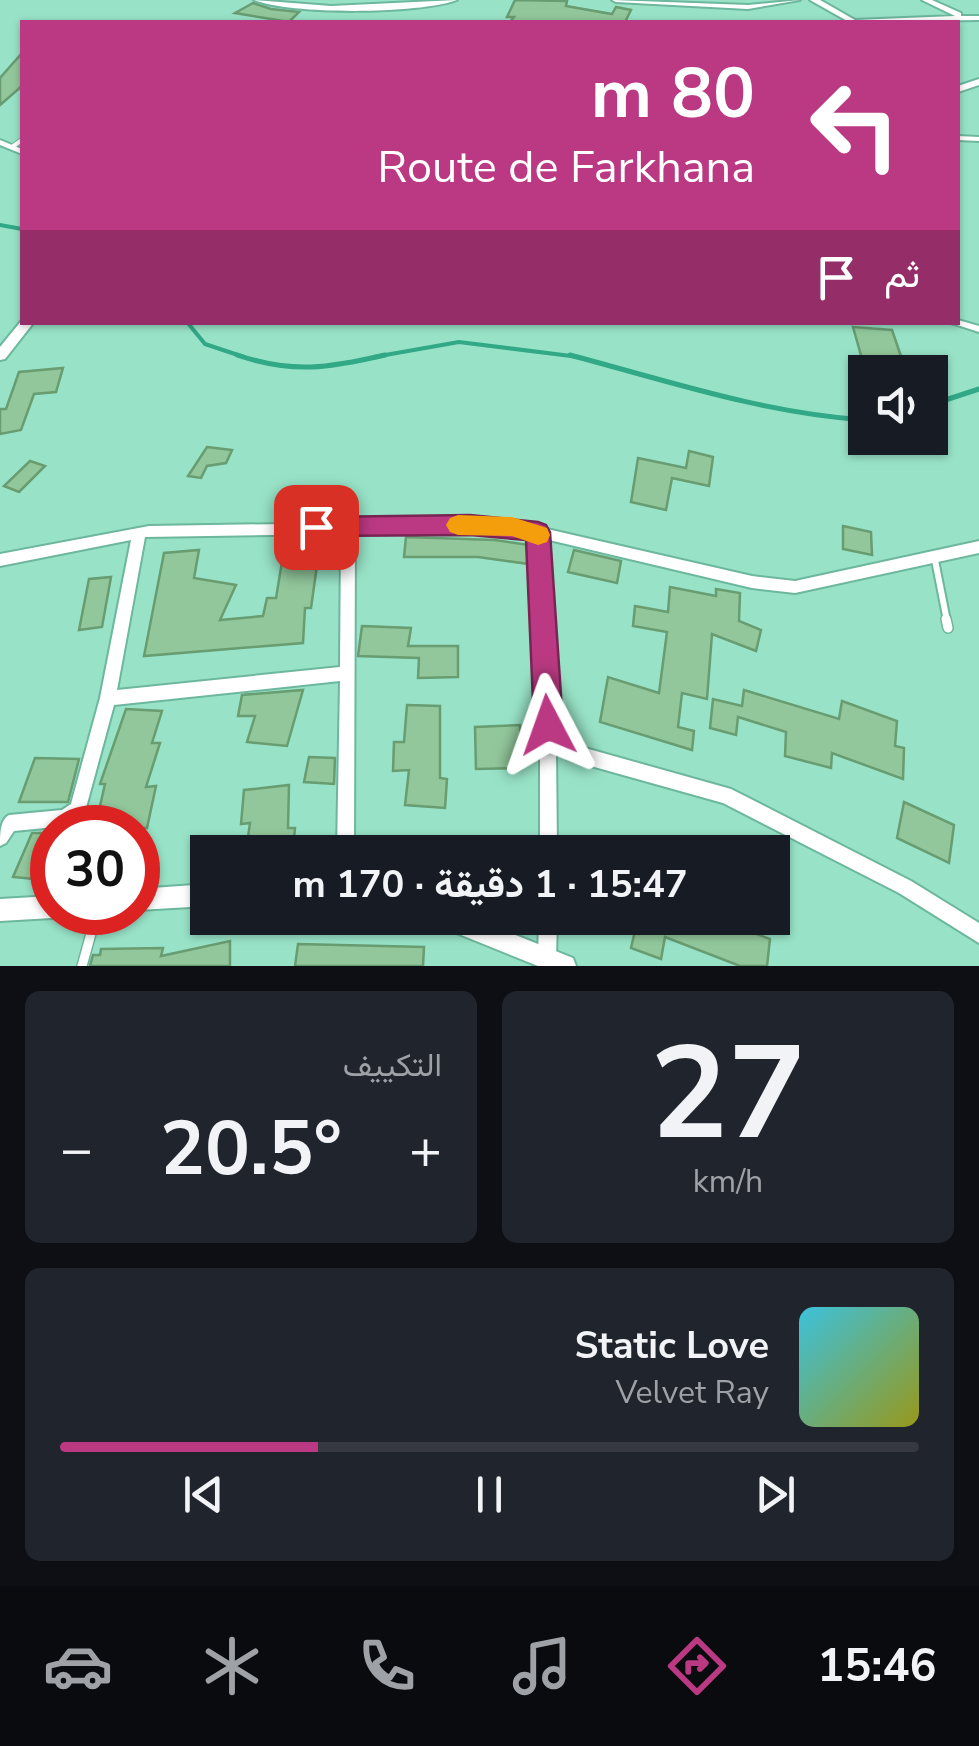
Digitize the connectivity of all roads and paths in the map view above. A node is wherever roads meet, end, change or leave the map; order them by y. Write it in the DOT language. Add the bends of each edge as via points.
graph roads {
  1 [pos="258,0"];
  2 [pos="454,0"];
  3 [pos="616,0"];
  4 [pos="796,0"];
  5 [pos="814,0"];
  6 [pos="926,0"];
  7 [pos="963,18"];
  8 [pos="979,18"];
  9 [pos="850,20"];
  10 [pos="908,20"];
  11 [pos="979,28"];
  12 [pos="20,141"];
  13 [pos="0,142"];
  14 [pos="12,147"];
  15 [pos="20,151"];
  16 [pos="26,325"];
  17 [pos="0,356"];
  18 [pos="348,526"];
  19 [pos="139,532"];
  20 [pos="538,532"];
  21 [pos="979,547"];
  22 [pos="934,554"];
  23 [pos="0,560"];
  24 [pos="948,628"];
  25 [pos="348,673"];
  26 [pos="108,698"];
  27 [pos="548,725"];
  28 [pos="346,835"];
  29 [pos="548,835"];
  30 [pos="0,837"];
  31 [pos="190,897"];
  32 [pos="160,899"];
  33 [pos="30,908"];
  34 [pos="0,910"];
  35 [pos="979,934"];
  36 [pos="91,935"];
  37 [pos="489,935"];
  38 [pos="551,935"];
  39 [pos="556,962"];
  40 [pos="82,966"];
  1 -- 2 [label="street" via="318,10"];
  3 -- 4 [label="street" via="736,7"];
  5 -- 9 [label="street"];
  6 -- 7 [label="street"];
  7 -- 8 [label="street"];
  7 -- 10 [label="street"];
  7 -- 11 [label="street"];
  12 -- 14 [label="lane"];
  13 -- 14 [label="street"];
  14 -- 15 [label="street"];
  16 -- 17 [label="street"];
  18 -- 19 [label="street"];
  18 -- 20 [label="street" via="482,525"];
  18 -- 25 [label="street"];
  19 -- 23 [label="street"];
  19 -- 26 [label="street"];
  20 -- 22 [label="street" via="776,586"];
  20 -- 27 [label="street"];
  21 -- 22 [label="street"];
  22 -- 24 [label="lane"];
  25 -- 26 [label="street"];
  25 -- 28 [label="street"];
  26 -- 30 [label="street" via="78,809 66,818 9,823"];
  27 -- 29 [label="street"];
  27 -- 35 [label="street" via="573,753 724,796 905,887"];
  31 -- 32 [label="street"];
  33 -- 34 [label="street"];
  36 -- 40 [label="lane"];
  37 -- 39 [label="street"];
  38 -- 39 [label="street"];
}
